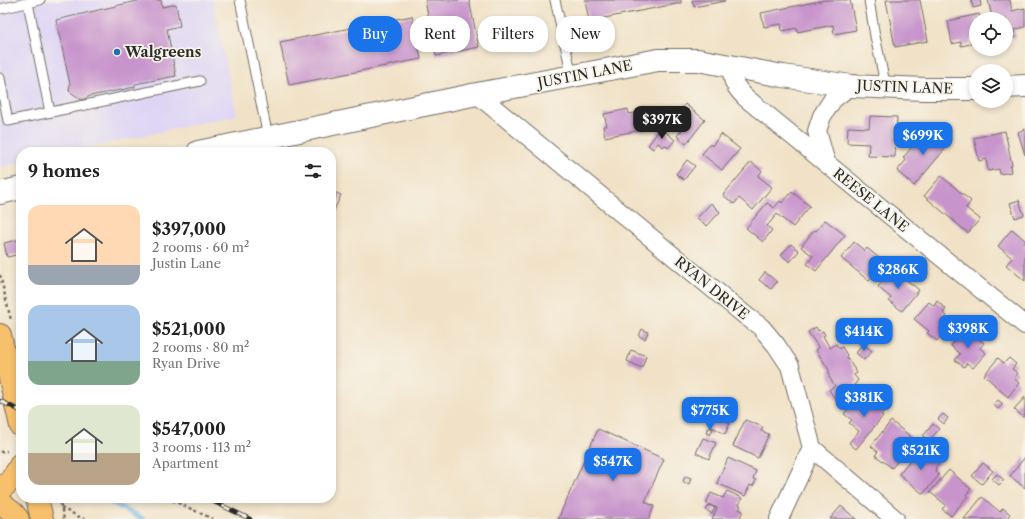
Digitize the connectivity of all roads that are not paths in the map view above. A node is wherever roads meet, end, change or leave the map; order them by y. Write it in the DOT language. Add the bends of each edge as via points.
graph roads {
  1 [pos="40,0"];
  2 [pos="240,0"];
  3 [pos="555,0"];
  4 [pos="869,0"];
  5 [pos="28,3"];
  6 [pos="0,9"];
  7 [pos="731,66"];
  8 [pos="572,76"];
  9 [pos="0,78"];
  10 [pos="200,82"];
  11 [pos="851,86"];
  12 [pos="1025,86"];
  13 [pos="1013,87"];
  14 [pos="886,88"];
  15 [pos="969,89"];
  16 [pos="477,94"];
  17 [pos="50,112"];
  18 [pos="268,138"];
  19 [pos="223,147"];
  20 [pos="826,163"];
  21 [pos="16,189"];
  22 [pos="0,193"];
  23 [pos="1025,325"];
  24 [pos="0,336"];
  25 [pos="16,405"];
  26 [pos="812,448"];
  27 [pos="16,473"];
  28 [pos="0,489"];
  29 [pos="0,503"];
  30 [pos="38,503"];
  31 [pos="18,519"];
  32 [pos="42,519"];
  33 [pos="780,519"];
  34 [pos="895,519"];
  1 -- 5 [label="lane"];
  2 -- 18 [label="lane"];
  3 -- 8 [label="lane"];
  4 -- 14 [label="lane"];
  5 -- 6 [label="lane"];
  5 -- 17 [label="lane"];
  7 -- 8 [label="street, JUSTIN LANE" via="698,60 658,60"];
  7 -- 11 [label="street, JUSTIN LANE"];
  7 -- 20 [label="street, REESE LANE" via="736,88"];
  8 -- 16 [label="street, JUSTIN LANE"];
  9 -- 17 [label="lane" via="8,121"];
  10 -- 17 [label="lane"];
  11 -- 14 [label="street, JUSTIN LANE"];
  11 -- 20 [label="street" via="833,99 822,116 817,131"];
  12 -- 13 [label="street"];
  14 -- 15 [label="street, JUSTIN LANE"];
  16 -- 18 [label="street, JUSTIN LANE"];
  16 -- 26 [label="street, RYAN DRIVE" via="761,327 790,366"];
  18 -- 19 [label="street, JUSTIN LANE"];
  20 -- 23 [label="street, REESE LANE"];
  21 -- 22 [label="street"];
  24 -- 25 [label="main road"];
  26 -- 33 [label="street"];
  26 -- 34 [label="street"];
  27 -- 28 [label="main road"];
  29 -- 31 [label="main road"];
  30 -- 32 [label="main road"];
}
